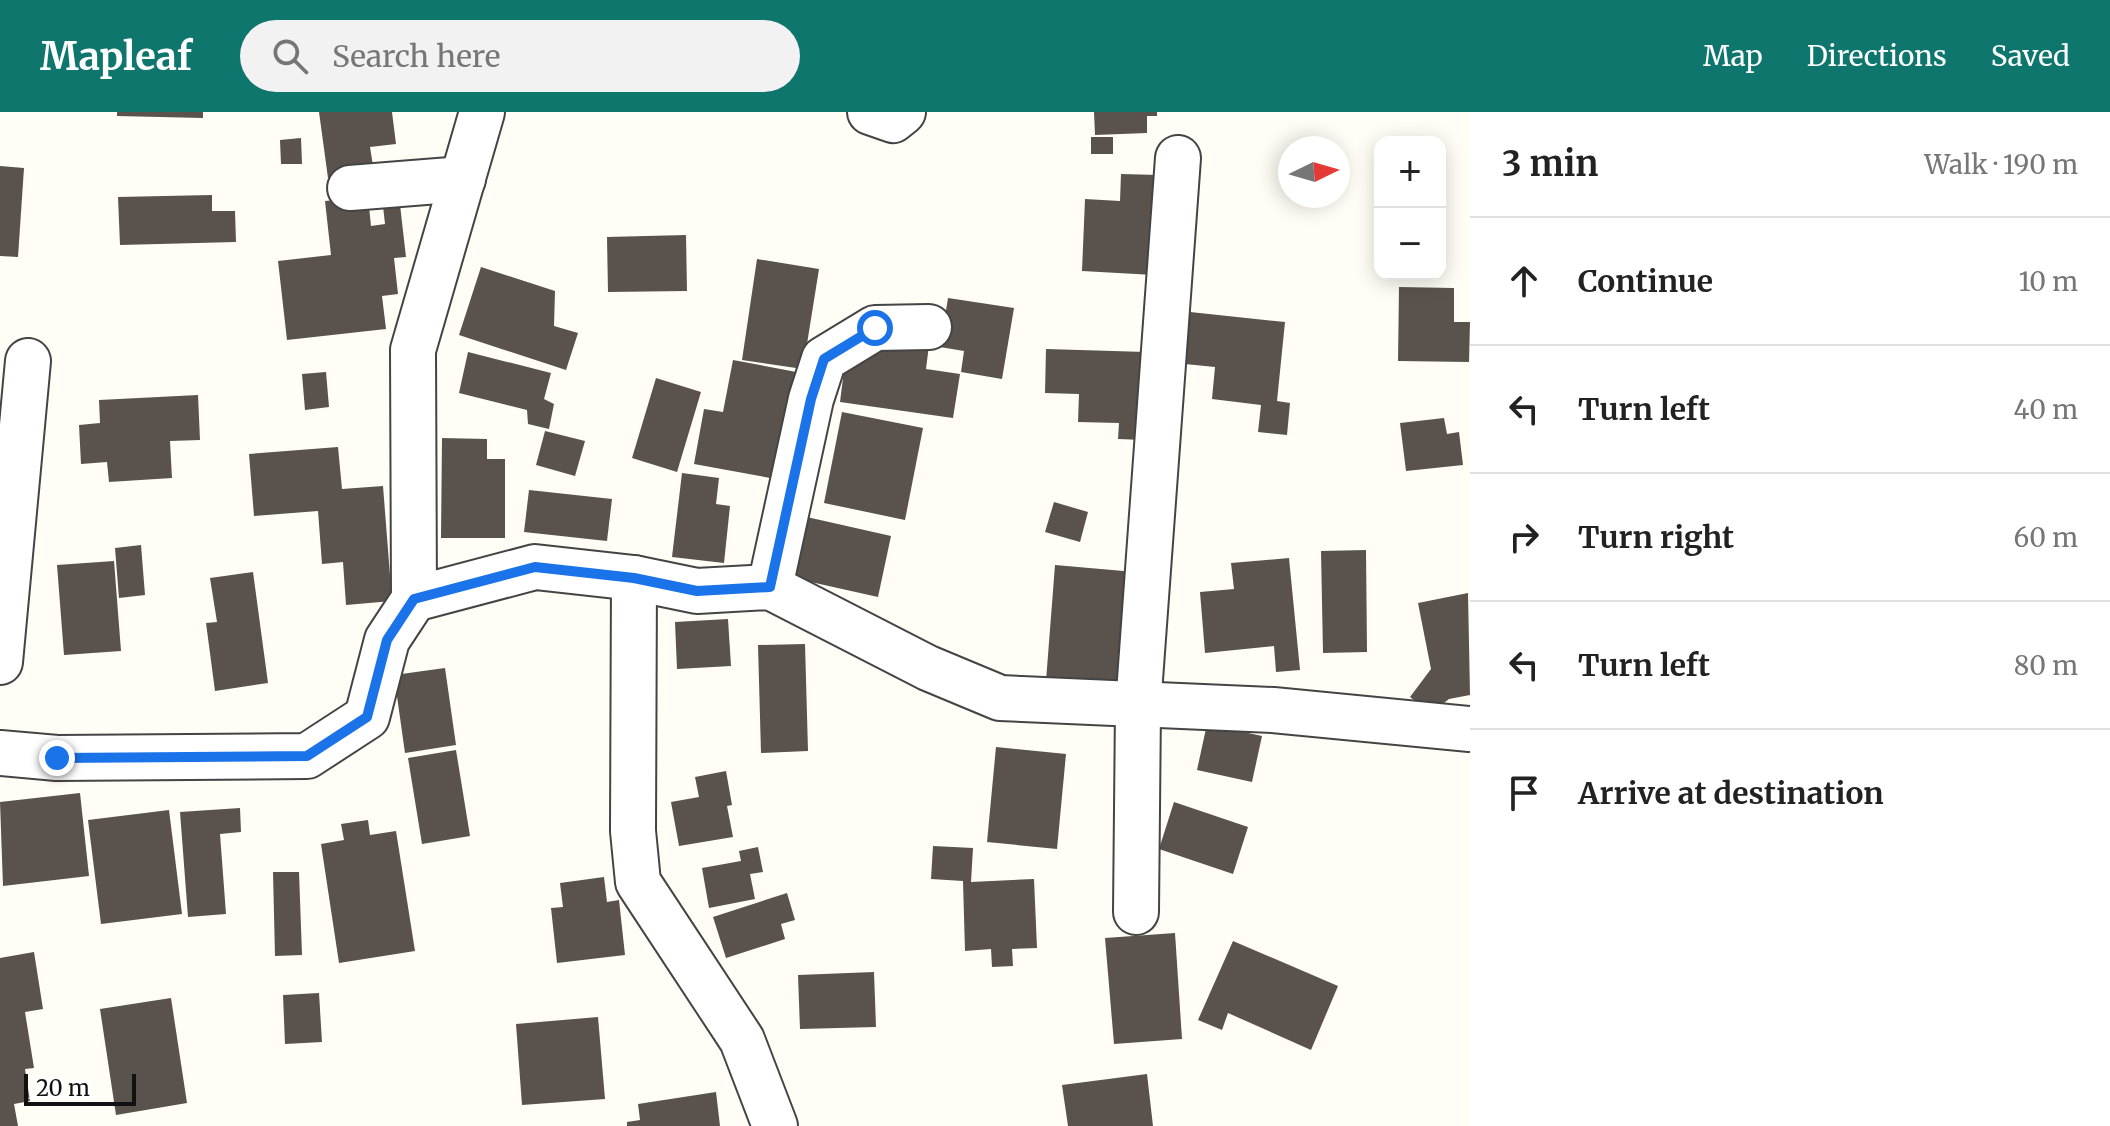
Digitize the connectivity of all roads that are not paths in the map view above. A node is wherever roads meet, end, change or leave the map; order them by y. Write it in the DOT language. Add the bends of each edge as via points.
graph roads {
  1 [pos="482,112"];
  2 [pos="870,112"];
  3 [pos="903,112"];
  4 [pos="1178,158"];
  5 [pos="463,179"];
  6 [pos="350,188"];
  7 [pos="929,327"];
  8 [pos="28,361"];
  9 [pos="634,578"];
  10 [pos="770,587"];
  11 [pos="414,599"];
  12 [pos="0,662"];
  13 [pos="1138,707"];
  14 [pos="1470,729"];
  15 [pos="0,753"];
  16 [pos="1136,912"];
  17 [pos="775,1126"];
  1 -- 5 [label="street"];
  2 -- 3 [label="street" via="893,120"];
  4 -- 13 [label="street"];
  5 -- 6 [label="street"];
  5 -- 11 [label="street" via="413,350"];
  7 -- 10 [label="street" via="875,328 824,359"];
  8 -- 12 [label="street"];
  9 -- 10 [label="street" via="697,591"];
  9 -- 11 [label="street" via="535,567"];
  9 -- 17 [label="street" via="633,831 638,882 742,1040"];
  10 -- 13 [label="street" via="928,668 1000,698"];
  11 -- 15 [label="street" via="387,640 367,717 307,756 57,758"];
  13 -- 14 [label="street" via="1273,710"];
  13 -- 16 [label="street"];
}
